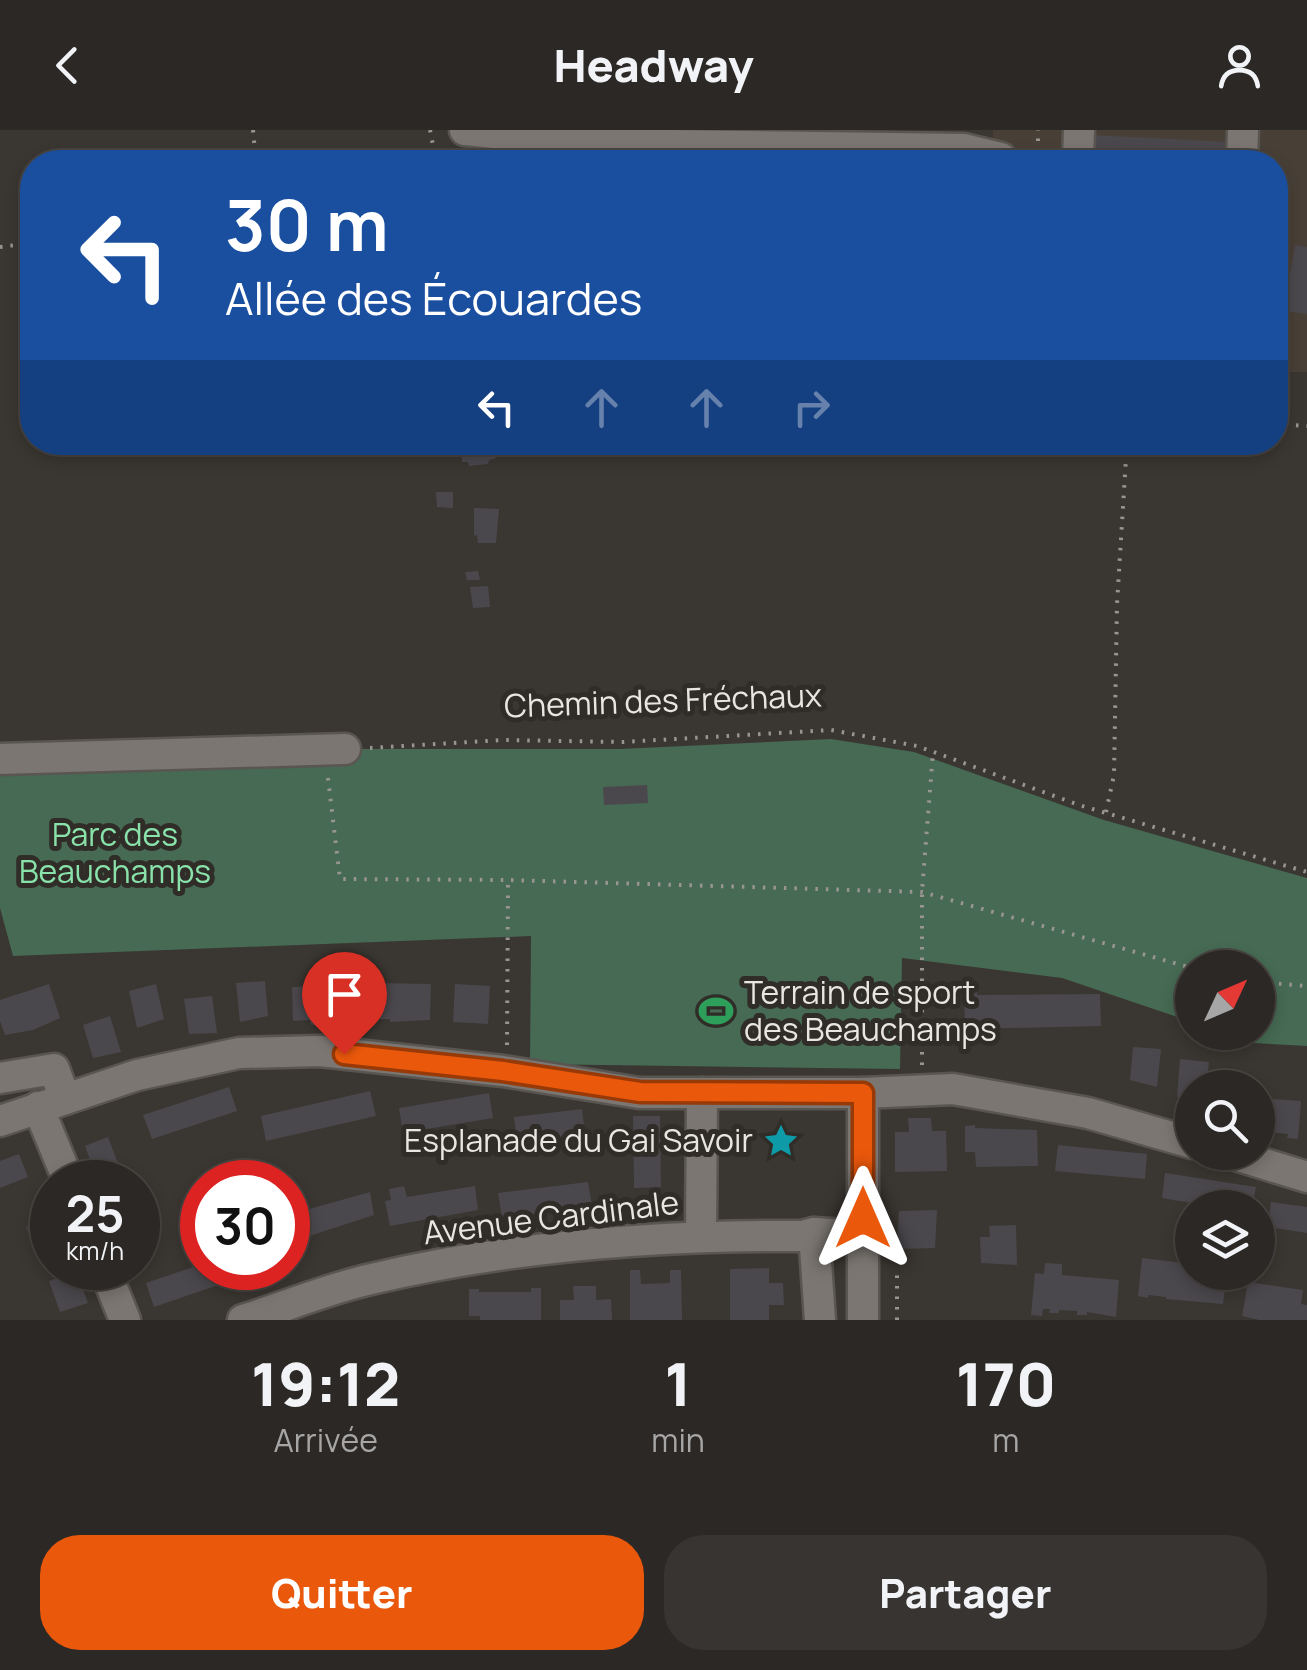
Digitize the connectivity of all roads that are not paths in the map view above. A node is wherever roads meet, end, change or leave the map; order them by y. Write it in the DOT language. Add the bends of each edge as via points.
graph roads {
  1 [pos="465,130"];
  2 [pos="600,137"];
  3 [pos="1002,150"];
  4 [pos="335,749"];
  5 [pos="0,759"];
  6 [pos="0,1078"];
  7 [pos="863,1093"];
  8 [pos="702,1094"];
  9 [pos="51,1103"];
  10 [pos="0,1121"];
  11 [pos="1175,1138"];
  12 [pos="64,1160"];
  13 [pos="1275,1167"];
  14 [pos="1307,1177"];
  15 [pos="814,1233"];
  16 [pos="701,1235"];
  17 [pos="863,1236"];
  18 [pos="113,1290"];
  19 [pos="125,1320"];
  20 [pos="242,1320"];
  21 [pos="820,1320"];
  22 [pos="863,1320"];
  1 -- 2 [label="street"];
  2 -- 3 [label="street"];
  4 -- 5 [label="street"];
  6 -- 9 [label="street" via="54,1070"];
  7 -- 8 [label="street"];
  7 -- 11 [label="street" via="953,1089 1088,1113"];
  7 -- 17 [label="street"];
  8 -- 9 [label="street" via="320,1051 239,1053"];
  8 -- 16 [label="street"];
  9 -- 10 [label="street"];
  9 -- 12 [label="street"];
  13 -- 14 [label="street"];
  15 -- 16 [label="street, Avenue Cardinale"];
  15 -- 17 [label="street, Avenue Cardinale"];
  15 -- 21 [label="street"];
  16 -- 20 [label="street, Avenue Cardinale" via="514,1251 365,1280"];
  17 -- 22 [label="street"];
  18 -- 19 [label="street"];
}
